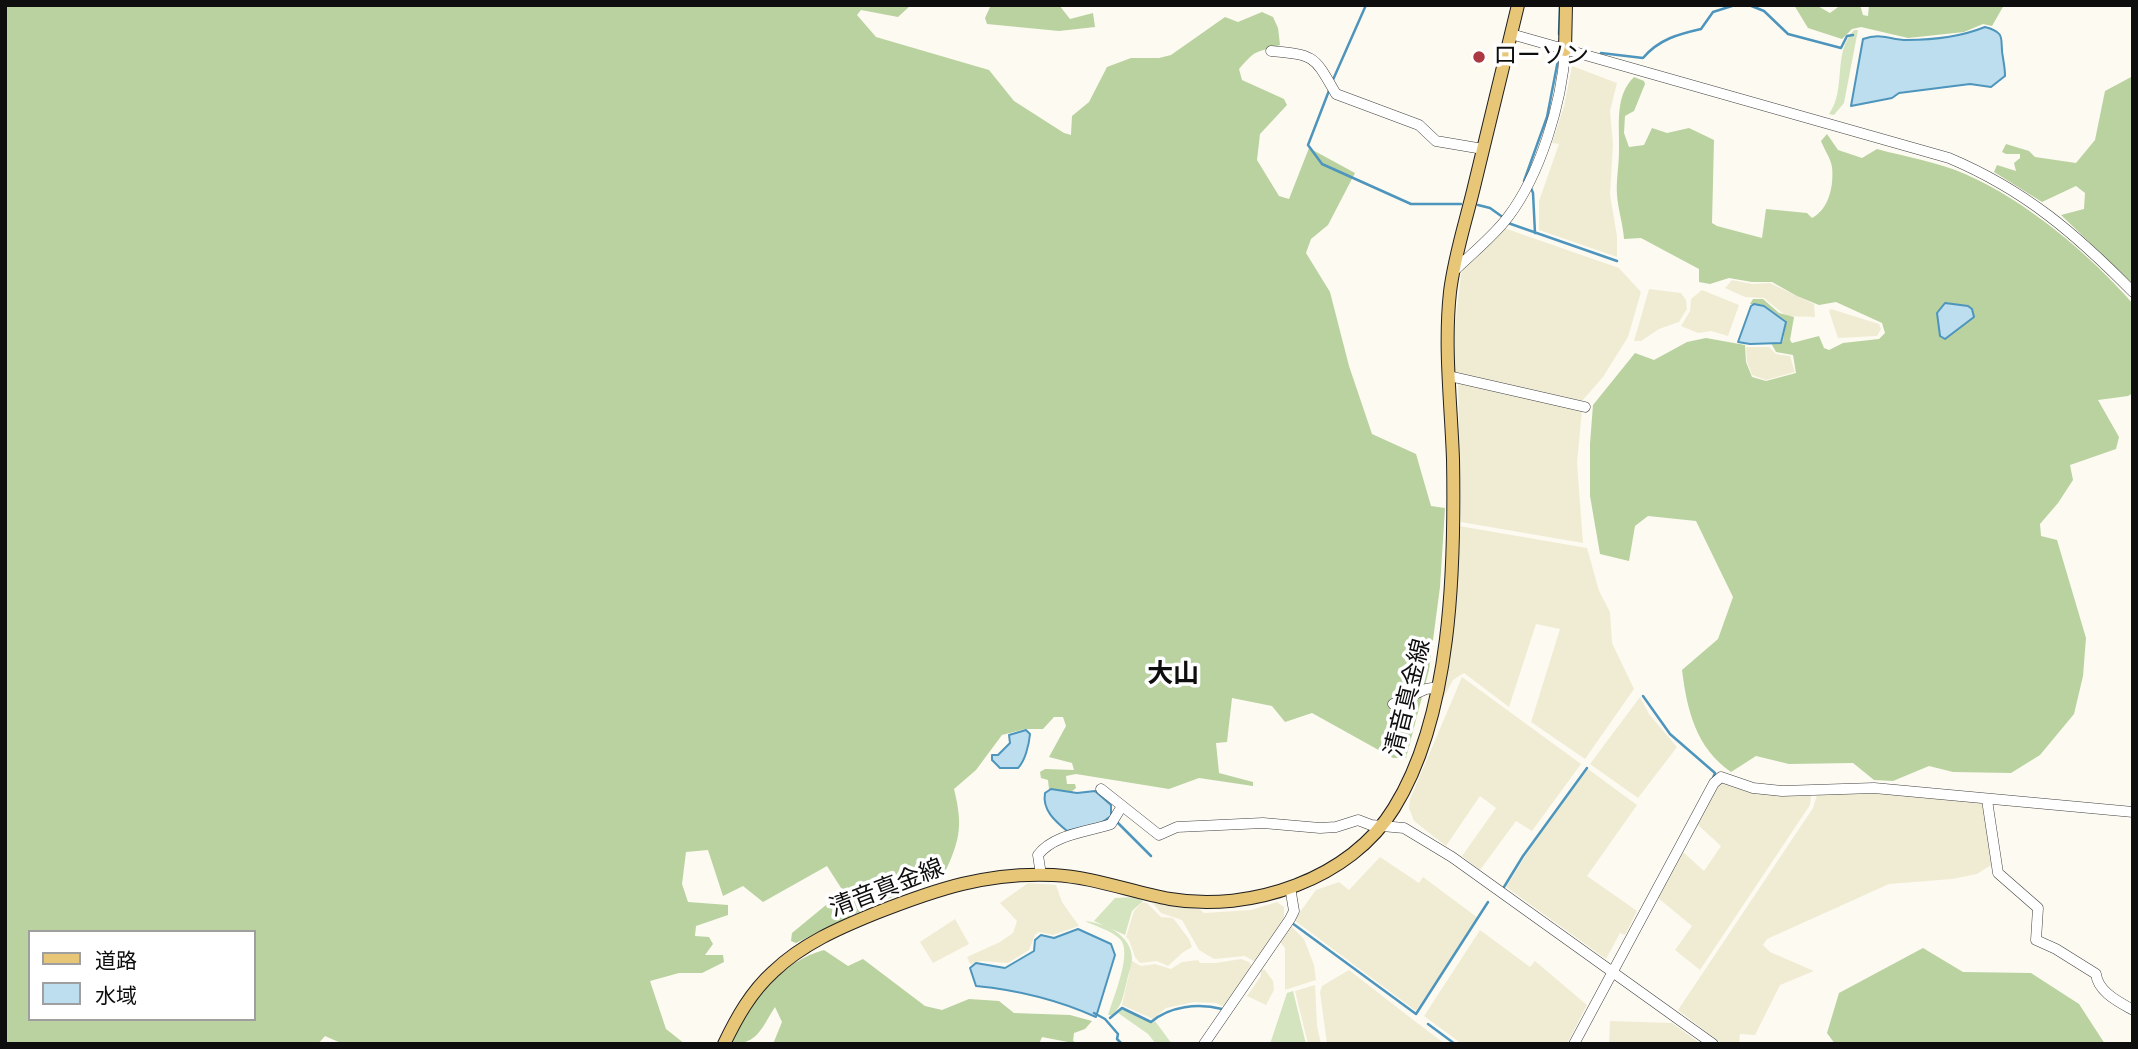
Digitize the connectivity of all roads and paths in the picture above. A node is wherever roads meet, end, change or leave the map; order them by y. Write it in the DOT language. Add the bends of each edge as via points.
graph roads {
  1 [pos="1518,5"];
  2 [pos="1566,5"];
  3 [pos="1511,34"];
  4 [pos="1565,50"];
  5 [pos="1271,51"];
  6 [pos="1483,149"];
  7 [pos="1454,271"];
  8 [pos="2133,292"];
  9 [pos="1449,376"];
  10 [pos="1585,407"];
  11 [pos="1438,687"];
  12 [pos="1393,704"];
  13 [pos="1101,789"];
  14 [pos="1987,800"];
  15 [pos="1122,806"];
  16 [pos="2133,812"];
  17 [pos="1383,825"];
  18 [pos="1041,875"];
  19 [pos="1290,887"];
  20 [pos="1611,970"];
  21 [pos="2133,1010"];
  22 [pos="724,1044"];
  23 [pos="1204,1044"];
  24 [pos="1574,1044"];
  25 [pos="1713,1044"];
  1 -- 3 [label="main road, 清音真金線"];
  2 -- 4 [label="main road"];
  3 -- 4 [label="street"];
  3 -- 6 [label="main road, 清音真金線"];
  4 -- 7 [label="street" via="1549,132 1528,181 1506,220"];
  4 -- 8 [label="street" via="1949,158 2010,188 2057,220"];
  5 -- 6 [label="street" via="1301,54 1322,67 1336,94 1419,125 1436,141"];
  6 -- 7 [label="main road, 清音真金線"];
  7 -- 9 [label="main road, 清音真金線" via="1448,318"];
  9 -- 10 [label="street"];
  9 -- 11 [label="main road, 清音真金線" via="1453,525"];
  11 -- 12 [label="street"];
  11 -- 17 [label="main road, 清音真金線" via="1417,761"];
  13 -- 15 [label="street"];
  14 -- 16 [label="street"];
  14 -- 20 [label="street" via="1866,788 1782,791 1753,788 1721,777"];
  14 -- 21 [label="street" via="1998,873 2038,908 2036,940 2096,974 2107,993"];
  15 -- 17 [label="street" via="1158,835 1198,825 1263,823 1320,828 1358,820"];
  15 -- 18 [label="street" via="1115,820 1042,850 1038,855"];
  17 -- 19 [label="main road, 清音真金線" via="1343,861"];
  17 -- 20 [label="street" via="1404,828 1452,857"];
  18 -- 19 [label="main road, 清音真金線" via="1076,877 1209,902 1250,898"];
  18 -- 22 [label="main road, 清音真金線" via="960,883 821,937 761,984"];
  19 -- 23 [label="street" via="1294,911 1290,919"];
  20 -- 24 [label="street"];
  20 -- 25 [label="street"];
}
